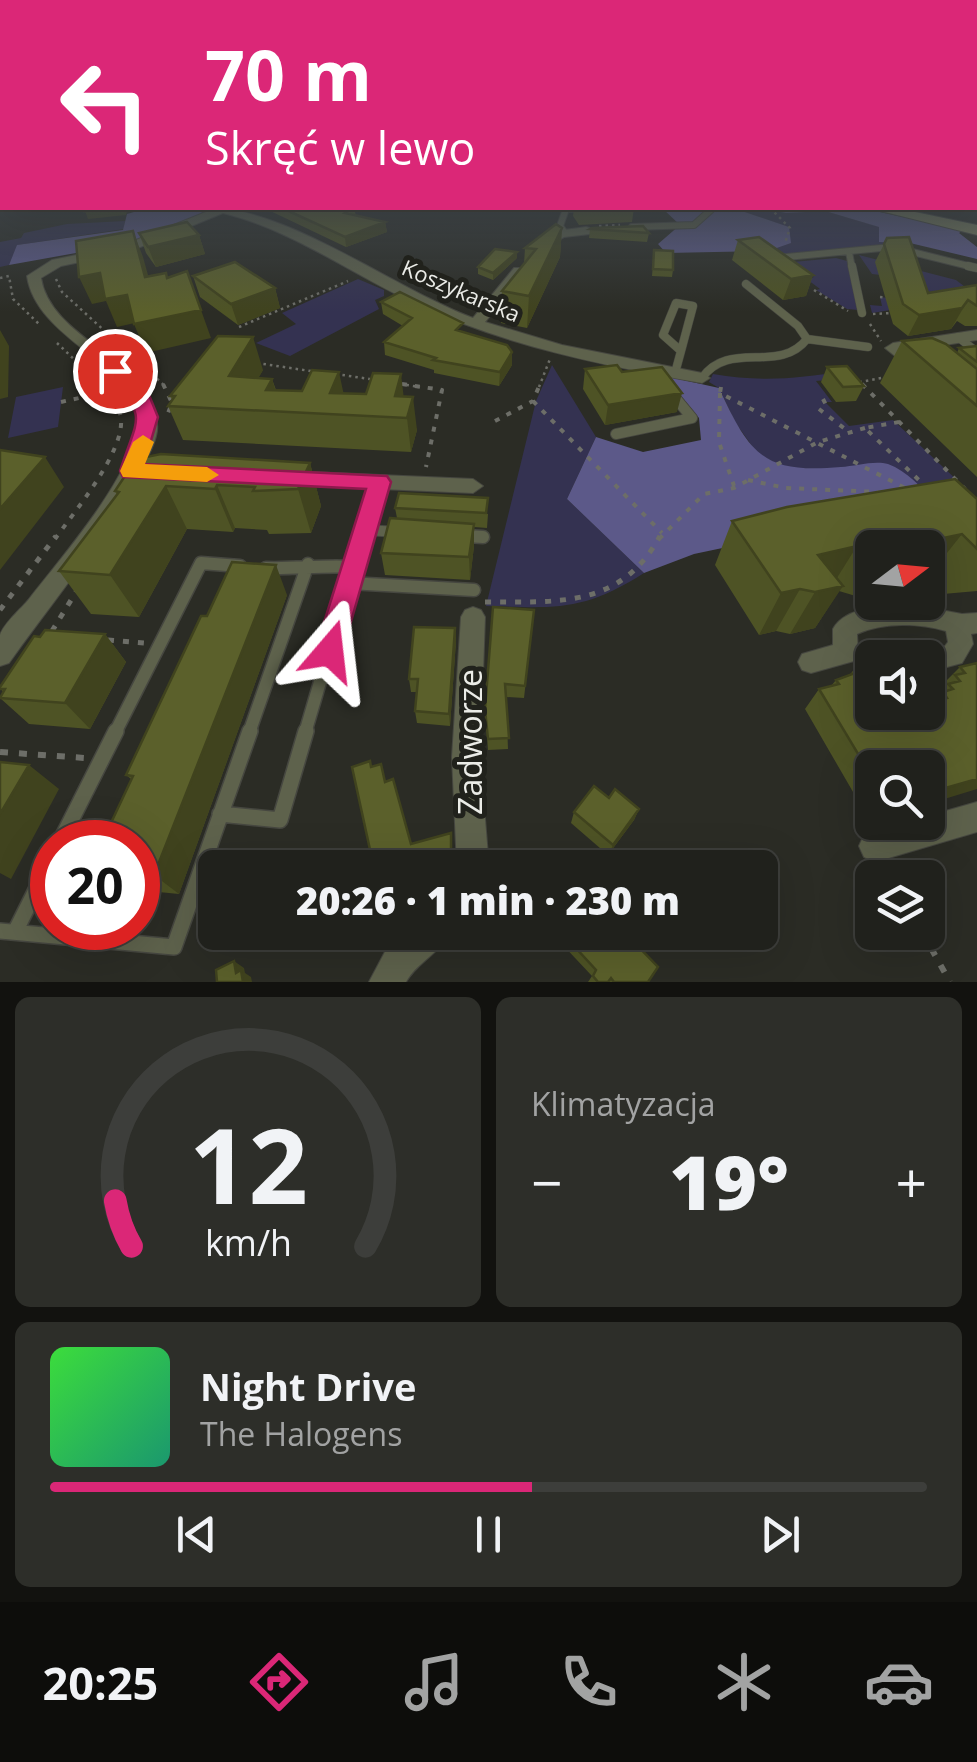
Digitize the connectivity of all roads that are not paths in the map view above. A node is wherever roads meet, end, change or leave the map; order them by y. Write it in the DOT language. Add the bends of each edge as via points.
graph roads {
  1 [pos="189,221"];
  2 [pos="269,221"];
  3 [pos="562,221"];
  4 [pos="699,221"];
  5 [pos="945,221"];
  6 [pos="952,221"];
  7 [pos="619,225"];
  8 [pos="605,226"];
  9 [pos="977,227"];
  10 [pos="570,228"];
  11 [pos="586,231"];
  12 [pos="848,252"];
  13 [pos="977,268"];
  14 [pos="746,284"];
  15 [pos="814,290"];
  16 [pos="862,313"];
  17 [pos="474,325"];
  18 [pos="977,335"];
  19 [pos="958,337"];
  20 [pos="806,339"];
  21 [pos="868,347"];
  22 [pos="681,352"];
  23 [pos="977,352"];
  24 [pos="655,370"];
  25 [pos="676,373"];
  26 [pos="702,378"];
  27 [pos="934,384"];
  28 [pos="616,434"];
  29 [pos="131,471"];
  30 [pos="154,472"];
  31 [pos="267,477"];
  32 [pos="380,482"];
  33 [pos="473,486"];
  34 [pos="365,530"];
  35 [pos="405,532"];
  36 [pos="444,534"];
  37 [pos="484,537"];
  38 [pos="308,564"];
  39 [pos="354,567"];
  40 [pos="350,584"];
  41 [pos="473,604"];
  42 [pos="967,626"];
  43 [pos="846,654"];
  44 [pos="0,656"];
  45 [pos="945,657"];
  46 [pos="855,660"];
  47 [pos="811,662"];
  48 [pos="220,814"];
  49 [pos="977,818"];
  50 [pos="71,820"];
  51 [pos="875,846"];
  52 [pos="471,850"];
  53 [pos="30,895"];
  54 [pos="8,932"];
  55 [pos="411,950"];
  56 [pos="387,982"];
  1 -- 29 [label="street" via="34,276 35,292 50,310 142,399 148,429"];
  2 -- 17 [label="street, Koszykarska"];
  3 -- 10 [label="lane" via="560,226"];
  4 -- 7 [label="lane"];
  5 -- 9 [label="main road"];
  6 -- 9 [label="main road"];
  8 -- 11 [label="lane"];
  10 -- 11 [label="street"];
  10 -- 17 [label="street" via="543,243"];
  12 -- 13 [label="lane" via="892,247"];
  12 -- 15 [label="lane" via="772,259"];
  12 -- 16 [label="lane"];
  14 -- 20 [label="lane"];
  17 -- 24 [label="street, Koszykarska"];
  18 -- 19 [label="street"];
  19 -- 23 [label="lane"];
  19 -- 27 [label="street" via="894,348"];
  20 -- 21 [label="lane"];
  20 -- 26 [label="lane" via="782,356 717,360"];
  22 -- 22 [label="lane" via="693,306 676,303 664,335"];
  22 -- 25 [label="lane"];
  24 -- 25 [label="street, Koszykarska"];
  24 -- 28 [label="lane" via="692,418"];
  25 -- 26 [label="street, Koszykarska"];
  29 -- 30 [label="street"];
  29 -- 44 [label="street"];
  31 -- 32 [label="street"];
  32 -- 33 [label="street"];
  32 -- 34 [label="lane"];
  34 -- 35 [label="lane"];
  34 -- 39 [label="lane"];
  36 -- 37 [label="lane"];
  38 -- 39 [label="lane"];
  38 -- 48 [label="lane"];
  38 -- 50 [label="lane" via="293,570 201,563"];
  39 -- 40 [label="lane"];
  40 -- 41 [label="lane"];
  40 -- 48 [label="lane" via="280,820"];
  41 -- 52 [label="street, Zadworze" via="466,757"];
  42 -- 43 [label="street" via="921,616 858,620 846,630"];
  42 -- 45 [label="street" via="961,644"];
  43 -- 46 [label="street"];
  43 -- 47 [label="street"];
  48 -- 54 [label="lane" via="174,947"];
  49 -- 51 [label="street"];
  53 -- 54 [label="lane"];
  55 -- 56 [label="street"];
}
